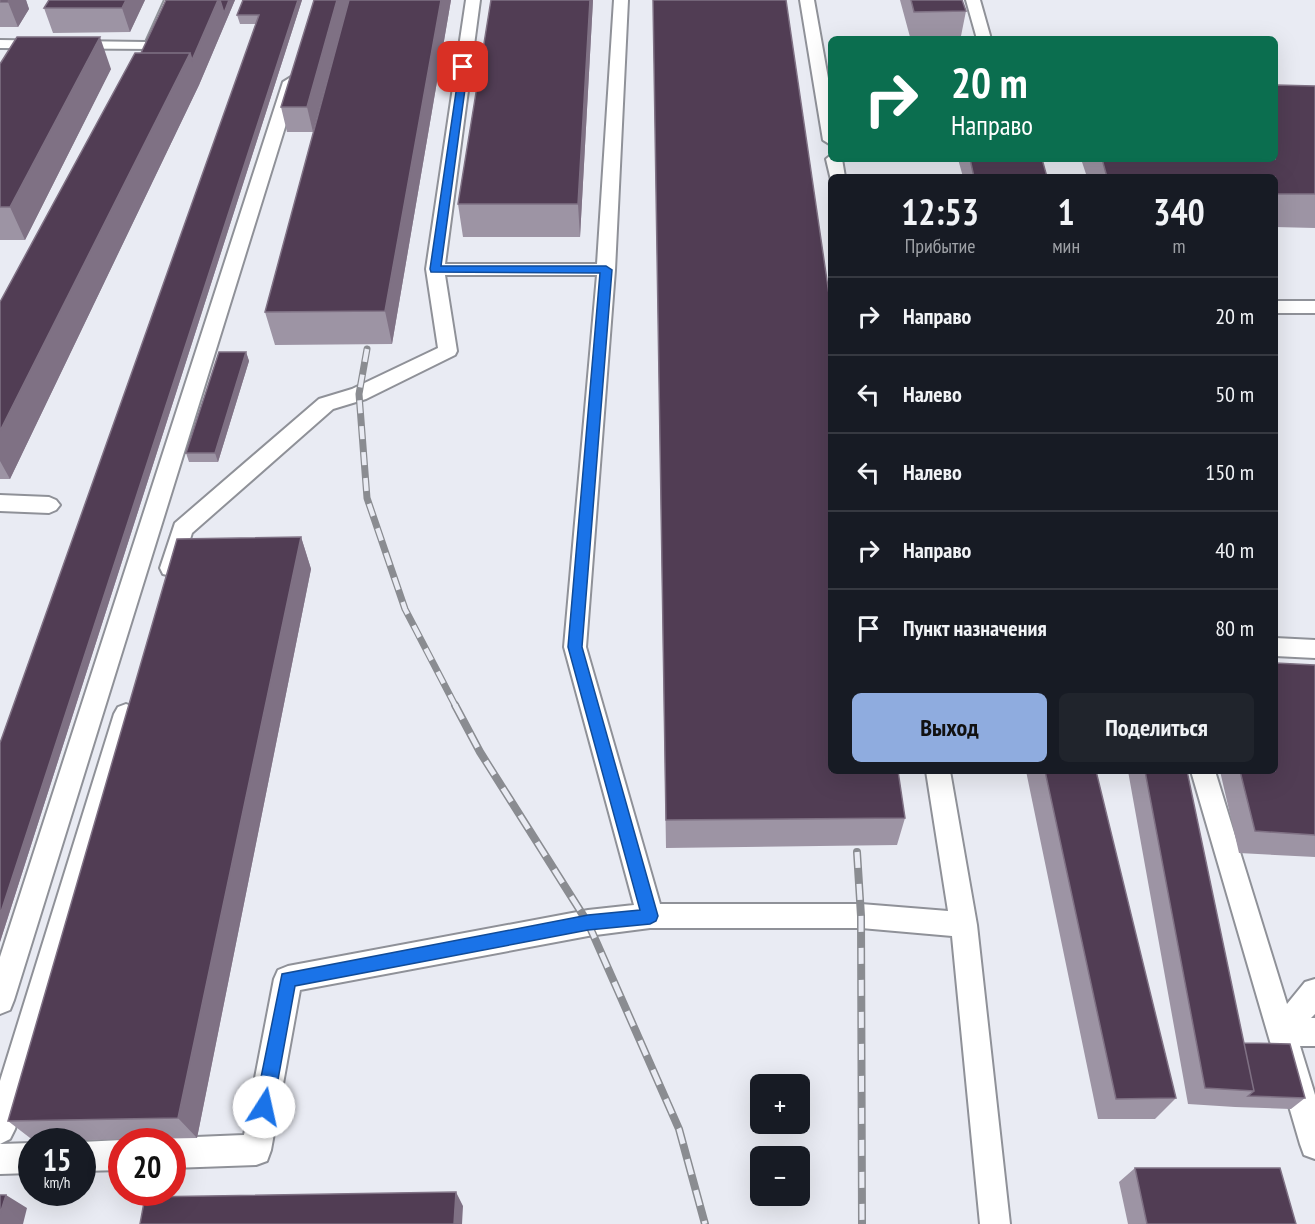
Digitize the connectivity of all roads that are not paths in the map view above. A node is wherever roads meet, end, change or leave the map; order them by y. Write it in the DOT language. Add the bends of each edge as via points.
graph roads {
  1 [pos="172,0"];
  2 [pos="473,0"];
  3 [pos="621,0"];
  4 [pos="807,0"];
  5 [pos="973,0"];
  6 [pos="983,36"];
  7 [pos="0,44"];
  8 [pos="295,68"];
  9 [pos="828,122"];
  10 [pos="435,269"];
  11 [pos="606,270"];
  12 [pos="1278,307"];
  13 [pos="1315,307"];
  14 [pos="0,503"];
  15 [pos="50,505"];
  16 [pos="165,586"];
  17 [pos="1278,647"];
  18 [pos="1315,649"];
  19 [pos="131,699"];
  20 [pos="939,774"];
  21 [pos="1204,774"];
  22 [pos="650,916"];
  23 [pos="964,925"];
  24 [pos="1315,992"];
  25 [pos="0,1000"];
  26 [pos="1315,1032"];
  27 [pos="1281,1033"];
  28 [pos="0,1129"];
  29 [pos="1315,1144"];
  30 [pos="186,1152"];
  31 [pos="18,1158"];
  32 [pos="0,1159"];
  33 [pos="994,1224"];
  1 -- 7 [label="lane" via="151,46"];
  2 -- 10 [label="lane"];
  3 -- 11 [label="lane"];
  4 -- 9 [label="lane"];
  5 -- 6 [label="lane"];
  8 -- 25 [label="lane"];
  10 -- 11 [label="lane"];
  10 -- 16 [label="lane" via="448,351 359,394 326,404 183,529"];
  11 -- 22 [label="lane" via="575,647"];
  12 -- 13 [label="lane"];
  14 -- 15 [label="lane"];
  17 -- 18 [label="lane"];
  19 -- 28 [label="lane"];
  20 -- 23 [label="lane"];
  21 -- 27 [label="lane"];
  22 -- 23 [label="lane" via="861,916"];
  22 -- 30 [label="lane" via="588,923 288,979 256,1150"];
  23 -- 33 [label="lane"];
  24 -- 27 [label="lane"];
  26 -- 27 [label="lane"];
  27 -- 29 [label="lane"];
  31 -- 32 [label="lane"];
}
